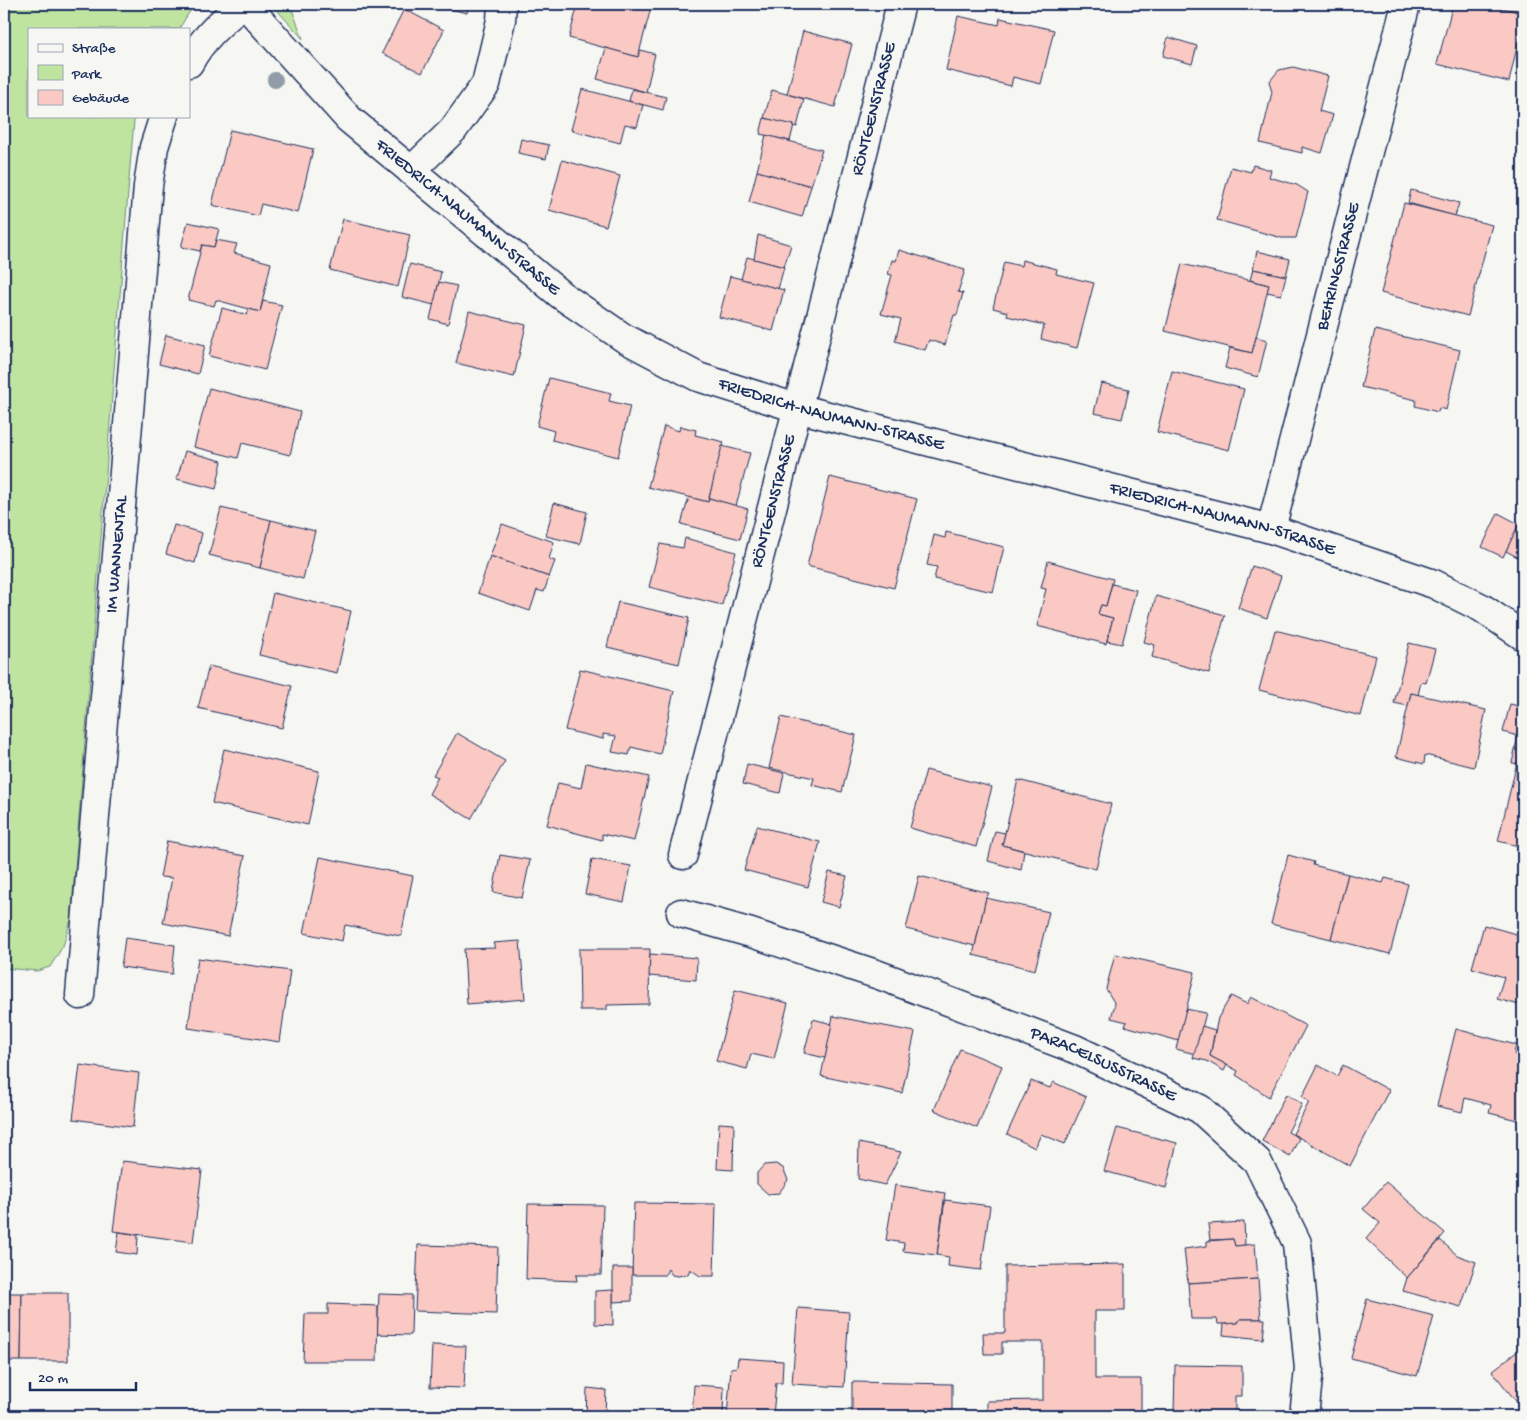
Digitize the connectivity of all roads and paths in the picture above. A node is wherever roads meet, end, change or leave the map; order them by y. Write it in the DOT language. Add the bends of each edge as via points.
graph roads {
  1 [pos="244,4"];
  2 [pos="502,4"];
  3 [pos="901,4"];
  4 [pos="1406,4"];
  5 [pos="190,61"];
  6 [pos="163,118"];
  7 [pos="411,171"];
  8 [pos="797,408"];
  9 [pos="1270,529"];
  10 [pos="1523,636"];
  11 [pos="683,855"];
  12 [pos="681,913"];
  13 [pos="80,995"];
  14 [pos="1304,1416"];
  1 -- 5 [label="street" via="217,25"];
  1 -- 7 [label="street, FRIEDRICH-NAUMANN-STRASSE" via="349,120"];
  2 -- 7 [label="street" via="486,84 453,130"];
  3 -- 8 [label="street, RÖNTGENSTRASSE"];
  4 -- 9 [label="street, BEHRINGSTRASSE"];
  6 -- 13 [label="street, IM WANNENTAL" via="154,147 148,186"];
  7 -- 8 [label="street, FRIEDRICH-NAUMANN-STRASSE" via="561,295 624,338 698,377"];
  8 -- 9 [label="street, FRIEDRICH-NAUMANN-STRASSE"];
  8 -- 11 [label="street, RÖNTGENSTRASSE"];
  9 -- 10 [label="street, FRIEDRICH-NAUMANN-STRASSE" via="1434,584 1482,608"];
  12 -- 14 [label="street, PARACELSUSSTRASSE" via="914,988 1075,1049 1200,1108 1257,1161 1297,1243 1309,1369"];
}
